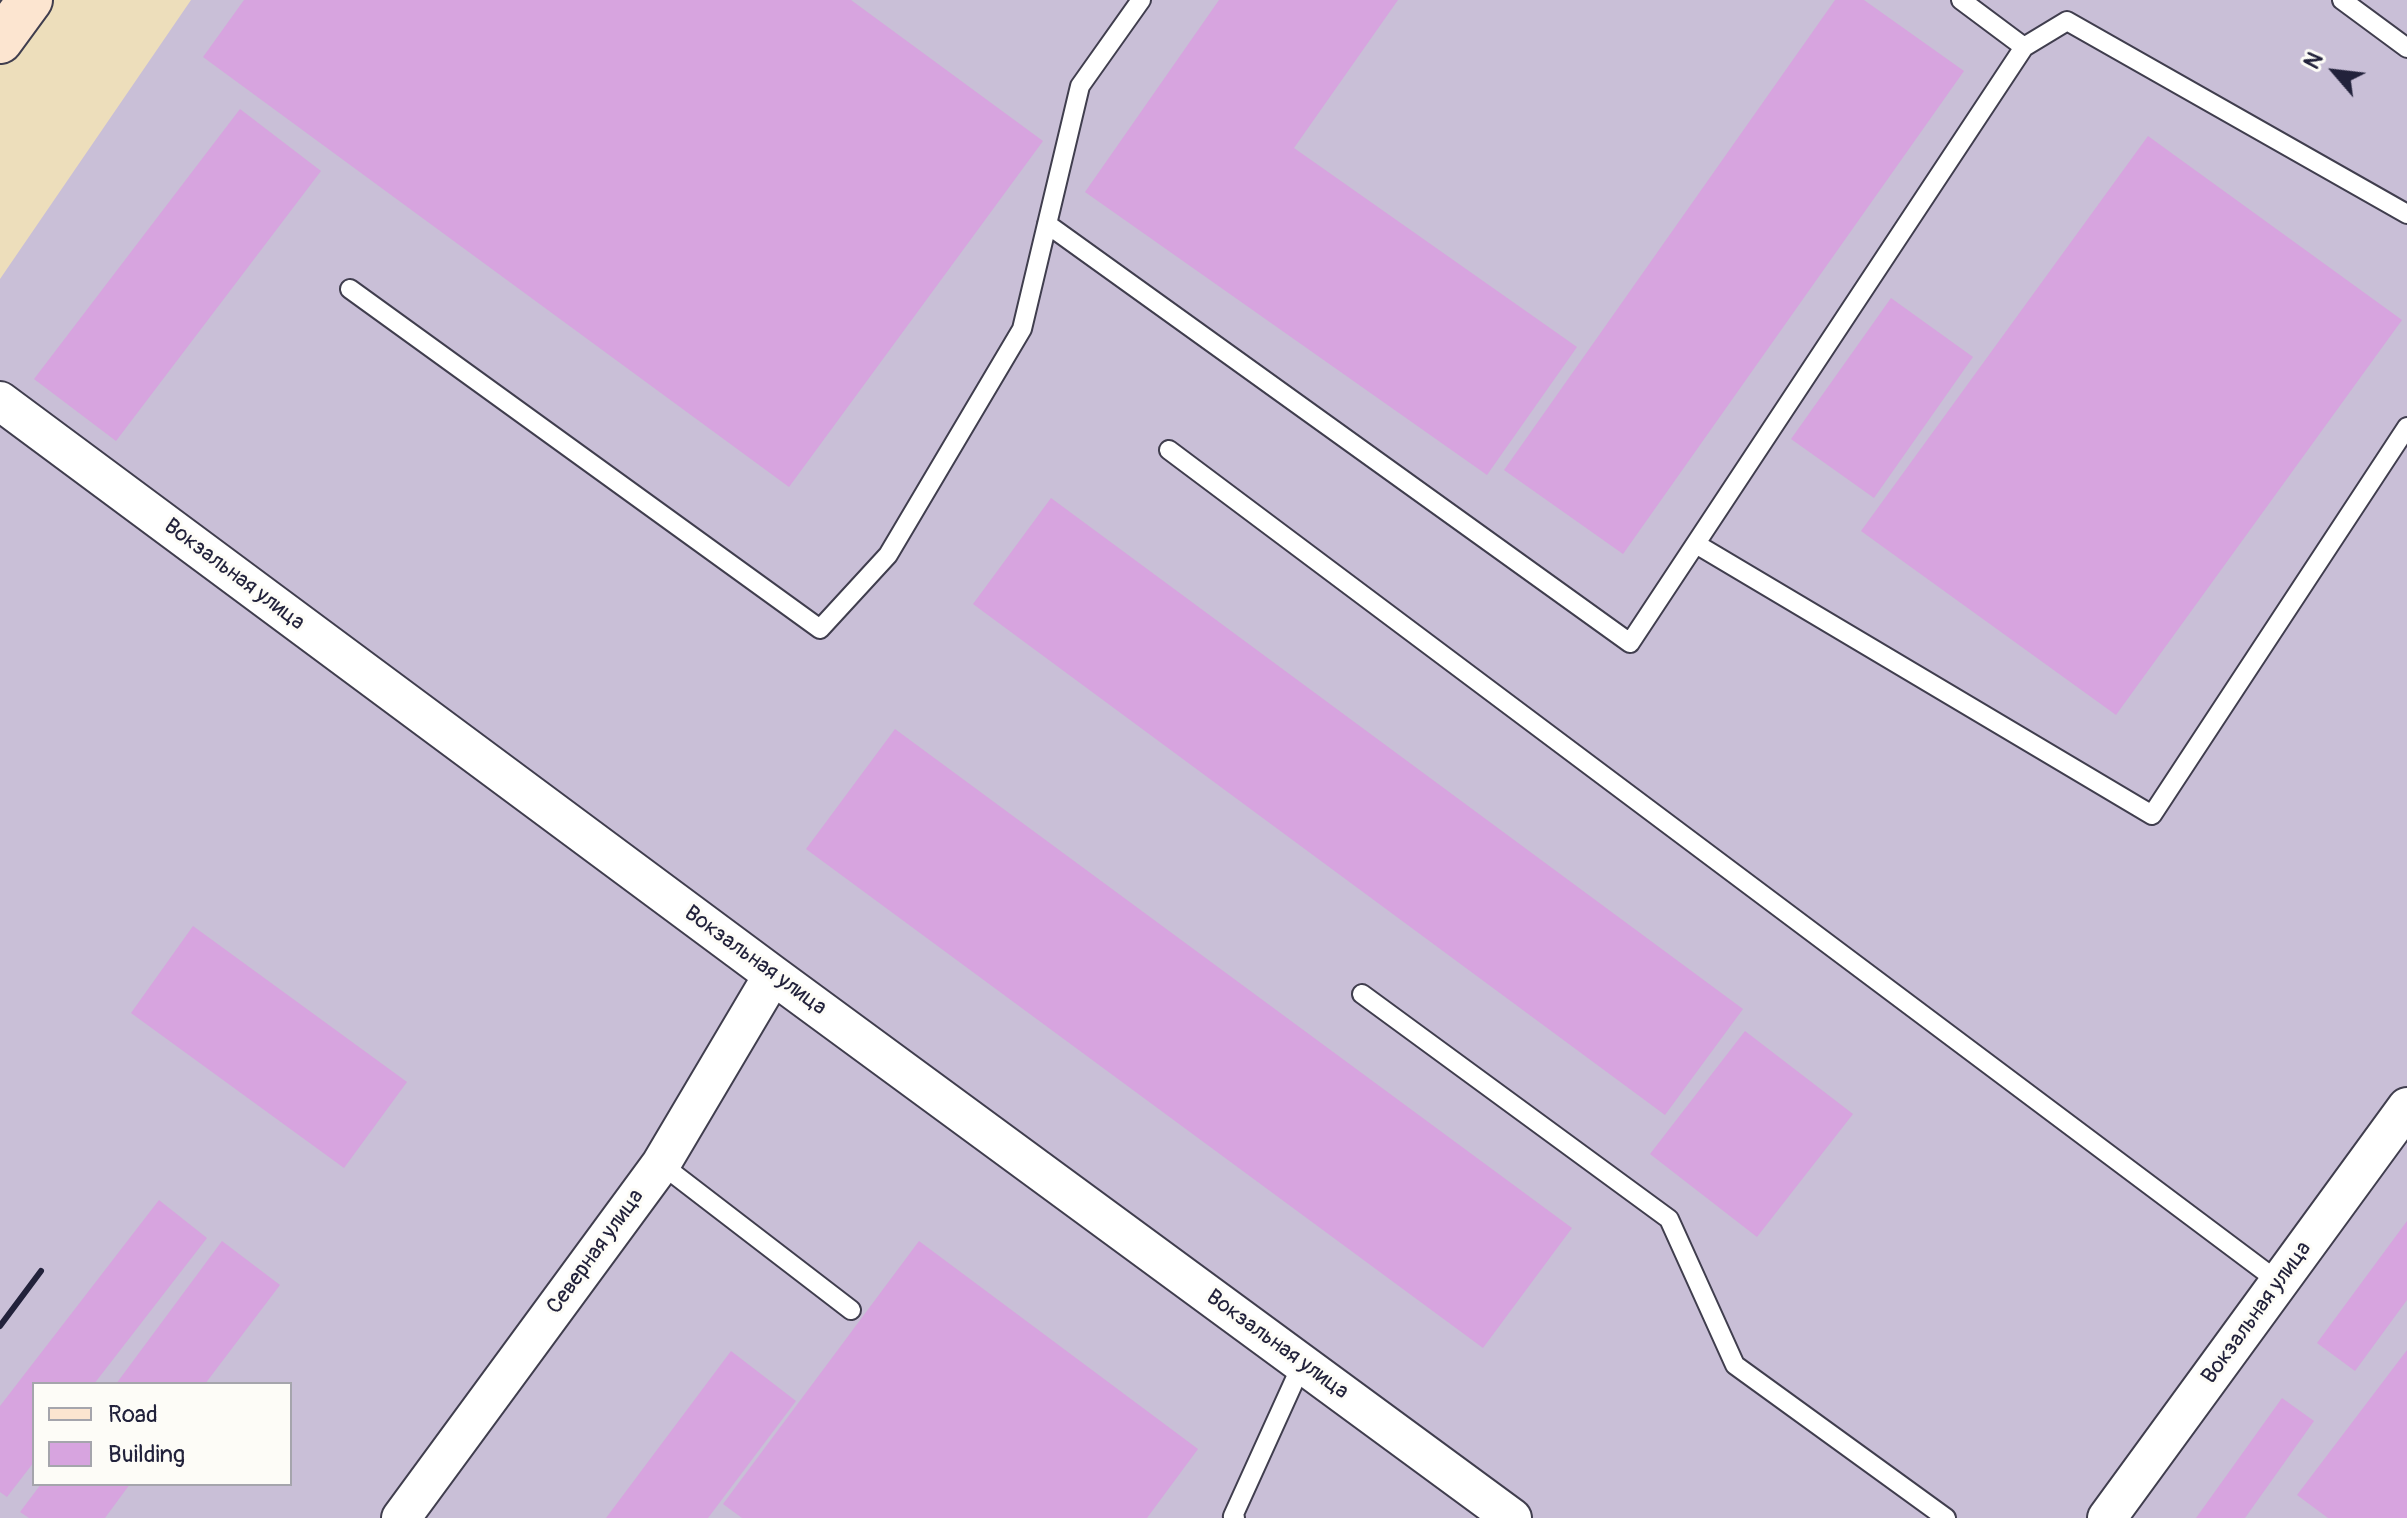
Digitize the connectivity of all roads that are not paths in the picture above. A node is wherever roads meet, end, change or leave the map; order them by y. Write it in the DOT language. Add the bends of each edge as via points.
graph roads {
  1 [pos="30,0"];
  2 [pos="1141,0"];
  3 [pos="1961,0"];
  4 [pos="2342,0"];
  5 [pos="0,41"];
  6 [pos="2024,47"];
  7 [pos="2407,48"];
  8 [pos="2407,214"];
  9 [pos="1047,224"];
  10 [pos="350,289"];
  11 [pos="0,401"];
  12 [pos="2407,427"];
  13 [pos="1169,450"];
  14 [pos="1696,544"];
  15 [pos="773,975"];
  16 [pos="1362,994"];
  17 [pos="2407,1107"];
  18 [pos="661,1164"];
  19 [pos="2279,1282"];
  20 [pos="851,1310"];
  21 [pos="1302,1364"];
  22 [pos="401,1518"];
  23 [pos="1235,1518"];
  24 [pos="1512,1518"];
  25 [pos="1946,1518"];
  26 [pos="2107,1518"];
  1 -- 5 [label="main road"];
  2 -- 9 [label="lane" via="1080,86"];
  3 -- 6 [label="lane"];
  4 -- 7 [label="lane"];
  6 -- 8 [label="lane" via="2067,21"];
  6 -- 14 [label="lane"];
  9 -- 10 [label="lane" via="1022,329 888,555 820,629"];
  9 -- 14 [label="lane" via="1630,643"];
  11 -- 15 [label="street, Вокзальная улица"];
  12 -- 14 [label="lane" via="2152,815"];
  13 -- 19 [label="lane"];
  15 -- 18 [label="street, Северная улица"];
  15 -- 21 [label="street, Вокзальная улица"];
  16 -- 25 [label="lane" via="1669,1219 1735,1365"];
  17 -- 19 [label="street, Вокзальная улица"];
  18 -- 20 [label="lane"];
  18 -- 22 [label="street, Северная улица"];
  19 -- 26 [label="street, Вокзальная улица"];
  21 -- 23 [label="lane"];
  21 -- 24 [label="street, Вокзальная улица"];
}
